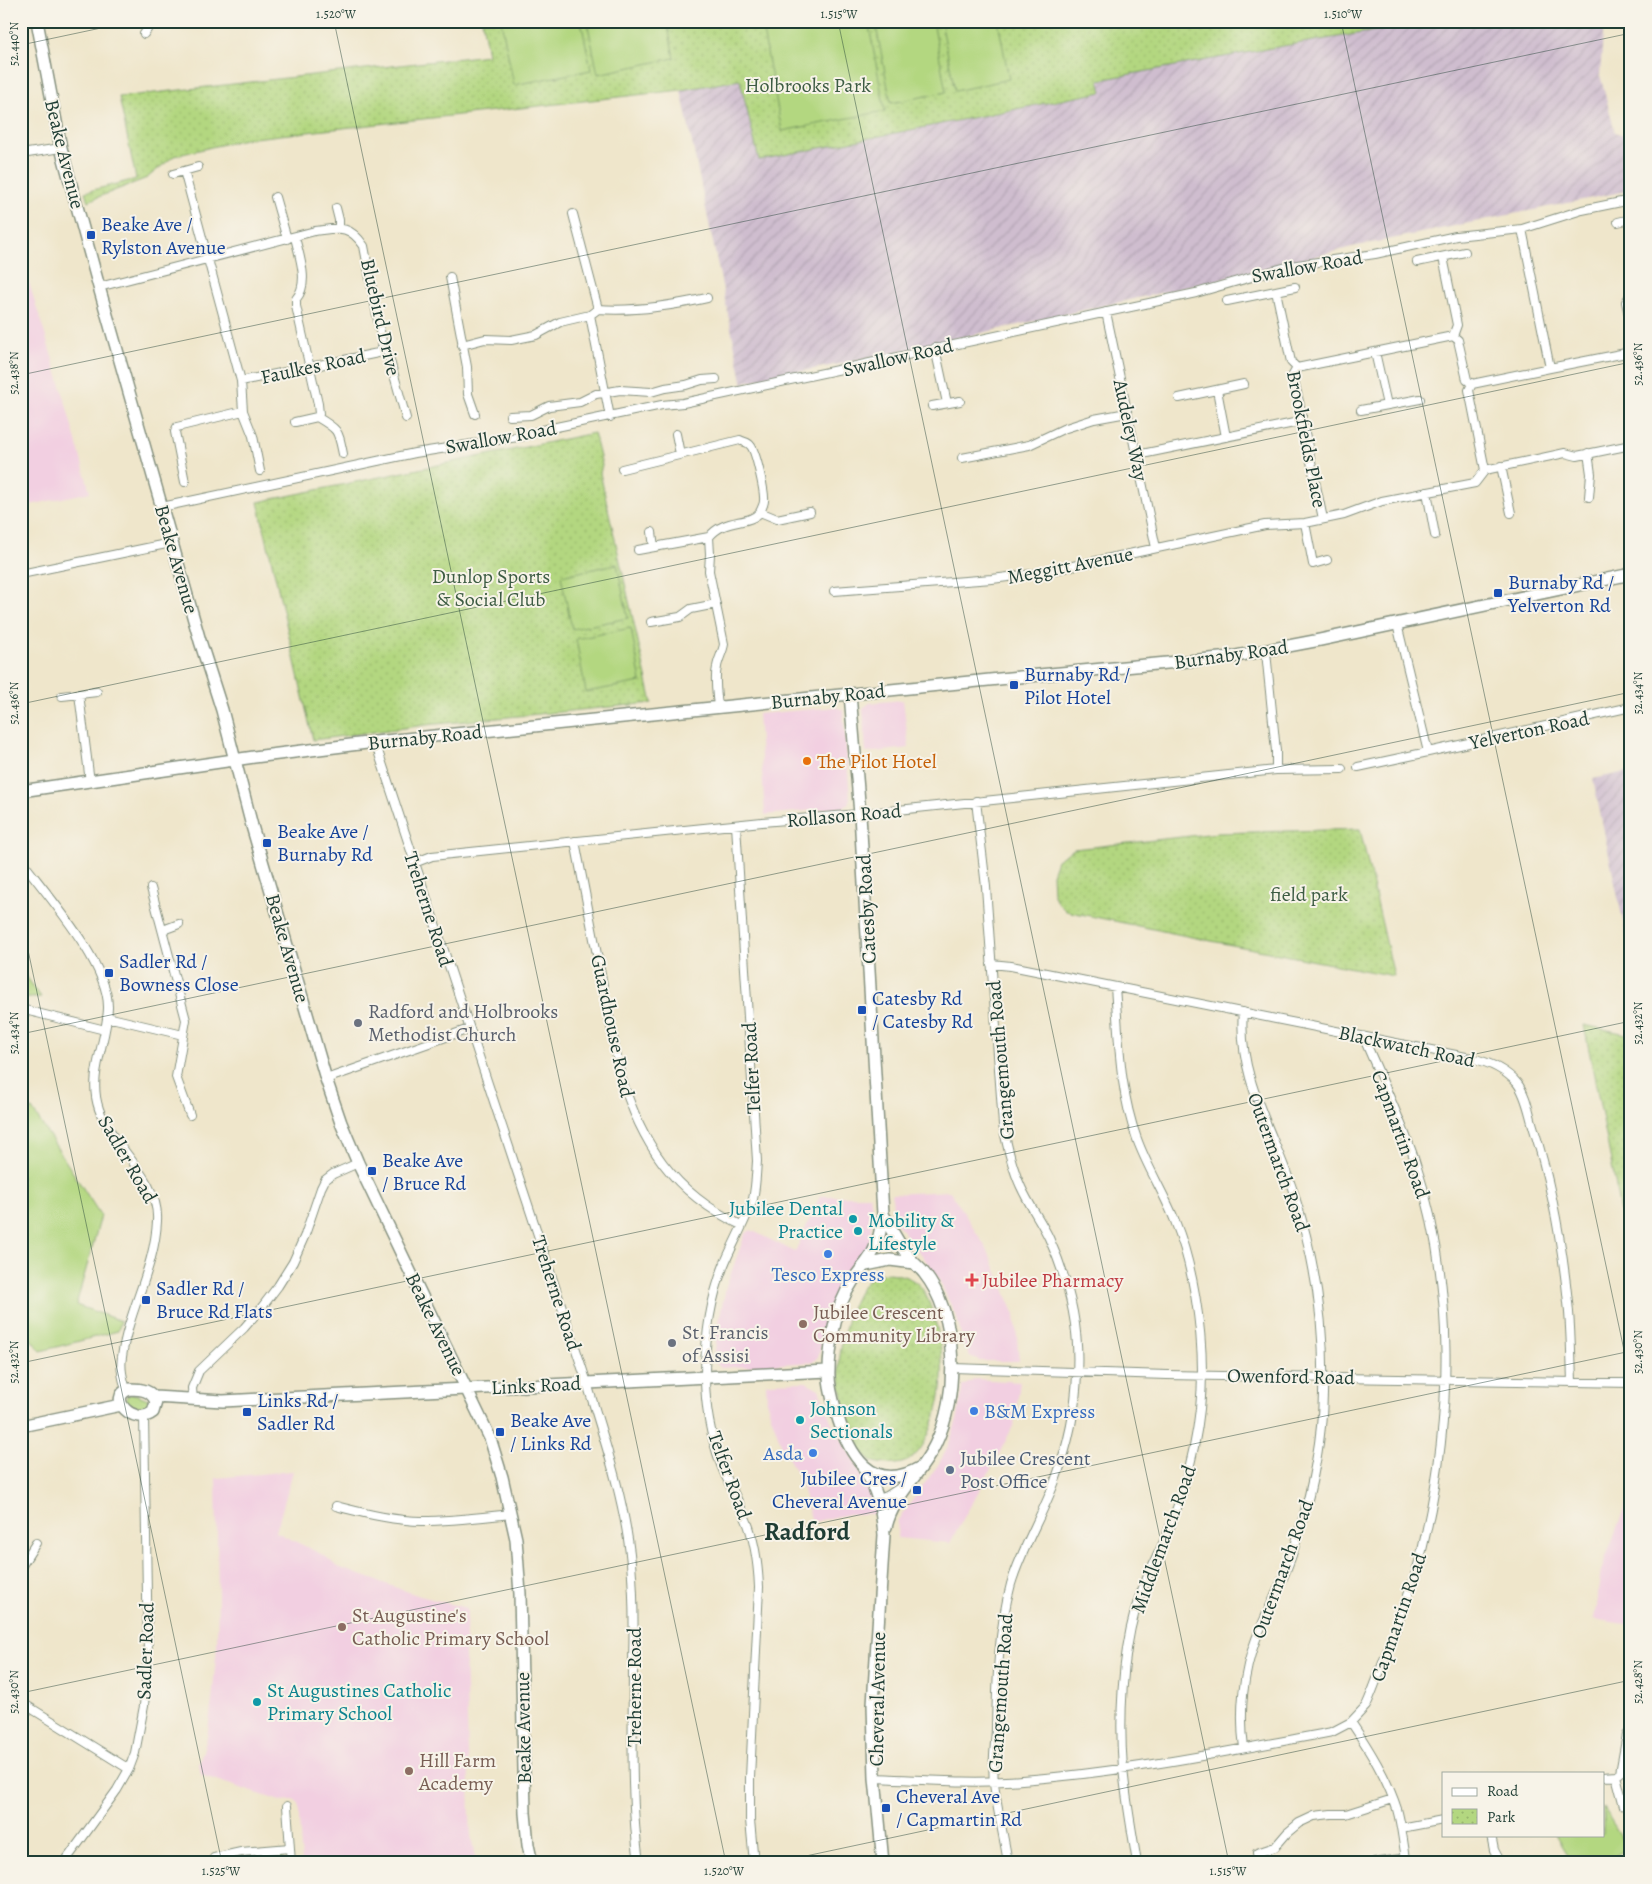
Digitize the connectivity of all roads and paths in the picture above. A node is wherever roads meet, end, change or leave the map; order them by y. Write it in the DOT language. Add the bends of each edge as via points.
graph roads {
  1 [pos="37,21"];
  2 [pos="192,21"];
  3 [pos="149,23"];
  4 [pos="144,34"];
  5 [pos="61,148"];
  6 [pos="21,154"];
  7 [pos="198,167"];
  8 [pos="184,171"];
  9 [pos="173,174"];
  10 [pos="275,197"];
  11 [pos="1631,200"];
  12 [pos="336,208"];
  13 [pos="573,214"];
  14 [pos="1631,219"];
  15 [pos="1618,222"];
  16 [pos="339,228"];
  17 [pos="1522,229"];
  18 [pos="296,237"];
  19 [pos="287,239"];
  20 [pos="1464,252"];
  21 [pos="1443,257"];
  22 [pos="206,258"];
  23 [pos="1417,262"];
  24 [pos="450,277"];
  25 [pos="99,287"];
  26 [pos="1295,287"];
  27 [pos="1276,291"];
  28 [pos="1631,294"];
  29 [pos="706,298"];
  30 [pos="1227,301"];
  31 [pos="598,309"];
  32 [pos="1106,312"];
  33 [pos="590,315"];
  34 [pos="1631,324"];
  35 [pos="1453,336"];
  36 [pos="462,345"];
  37 [pos="383,347"];
  38 [pos="936,348"];
  39 [pos="1375,352"];
  40 [pos="1631,352"];
  41 [pos="310,367"];
  42 [pos="1297,368"];
  43 [pos="1550,368"];
  44 [pos="716,379"];
  45 [pos="241,381"];
  46 [pos="1244,384"];
  47 [pos="1472,384"];
  48 [pos="1217,390"];
  49 [pos="605,392"];
  50 [pos="1179,398"];
  51 [pos="1420,398"];
  52 [pos="960,401"];
  53 [pos="947,403"];
  54 [pos="1387,405"];
  55 [pos="932,406"];
  56 [pos="1361,410"];
  57 [pos="243,411"];
  58 [pos="1127,413"];
  59 [pos="475,414"];
  60 [pos="510,416"];
  61 [pos="610,416"];
  62 [pos="317,417"];
  63 [pos="406,418"];
  64 [pos="295,422"];
  65 [pos="1299,422"];
  66 [pos="676,434"];
  67 [pos="1226,437"];
  68 [pos="1631,445"];
  69 [pos="1588,453"];
  70 [pos="343,454"];
  71 [pos="680,454"];
  72 [pos="1136,455"];
  73 [pos="962,458"];
  74 [pos="1501,466"];
  75 [pos="622,469"];
  76 [pos="260,470"];
  77 [pos="1485,470"];
  78 [pos="185,482"];
  79 [pos="1426,492"];
  80 [pos="1588,497"];
  81 [pos="162,507"];
  82 [pos="760,512"];
  83 [pos="810,512"];
  84 [pos="1511,513"];
  85 [pos="1323,519"];
  86 [pos="1304,523"];
  87 [pos="652,532"];
  88 [pos="1435,534"];
  89 [pos="709,537"];
  90 [pos="171,543"];
  91 [pos="654,546"];
  92 [pos="1156,548"];
  93 [pos="638,550"];
  94 [pos="1327,560"];
  95 [pos="21,574"];
  96 [pos="1631,574"];
  97 [pos="834,591"];
  98 [pos="716,604"];
  99 [pos="651,622"];
  100 [pos="1397,624"];
  101 [pos="1266,652"];
  102 [pos="97,692"];
  103 [pos="78,694"];
  104 [pos="850,694"];
  105 [pos="62,696"];
  106 [pos="718,707"];
  107 [pos="1631,707"];
  108 [pos="375,742"];
  109 [pos="1428,752"];
  110 [pos="235,759"];
  111 [pos="1358,767"];
  112 [pos="1342,769"];
  113 [pos="1276,770"];
  114 [pos="90,782"];
  115 [pos="21,791"];
  116 [pos="976,801"];
  117 [pos="860,814"];
  118 [pos="736,825"];
  119 [pos="575,841"];
  120 [pos="21,860"];
  121 [pos="414,864"];
  122 [pos="151,888"];
  123 [pos="179,924"];
  124 [pos="163,930"];
  125 [pos="991,964"];
  126 [pos="1116,987"];
  127 [pos="21,1009"];
  128 [pos="1243,1012"];
  129 [pos="107,1017"];
  130 [pos="469,1029"];
  131 [pos="105,1030"];
  132 [pos="184,1035"];
  133 [pos="1363,1036"];
  134 [pos="326,1080"];
  135 [pos="190,1115"];
  136 [pos="358,1163"];
  137 [pos="883,1214"];
  138 [pos="742,1225"];
  139 [pos="914,1263"];
  140 [pos="866,1266"];
  141 [pos="952,1368"];
  142 [pos="828,1371"];
  143 [pos="1078,1372"];
  144 [pos="1202,1374"];
  145 [pos="1323,1376"];
  146 [pos="705,1377"];
  147 [pos="1445,1379"];
  148 [pos="1572,1382"];
  149 [pos="587,1383"];
  150 [pos="1631,1383"];
  151 [pos="467,1389"];
  152 [pos="126,1390"];
  153 [pos="154,1397"];
  154 [pos="193,1400"];
  155 [pos="121,1405"];
  156 [pos="144,1416"];
  157 [pos="21,1426"];
  158 [pos="859,1462"];
  159 [pos="921,1467"];
  160 [pos="910,1481"];
  161 [pos="879,1499"];
  162 [pos="336,1506"];
  163 [pos="511,1514"];
  164 [pos="884,1535"];
  165 [pos="36,1543"];
  166 [pos="21,1567"];
  167 [pos="21,1702"];
  168 [pos="1352,1722"];
  169 [pos="1631,1730"];
  170 [pos="1244,1748"];
  171 [pos="130,1769"];
  172 [pos="1123,1769"];
  173 [pos="1616,1776"];
  174 [pos="1604,1777"];
  175 [pos="875,1778"];
  176 [pos="994,1782"];
  177 [pos="1393,1799"];
  178 [pos="287,1806"];
  179 [pos="1624,1806"];
  180 [pos="1442,1820"];
  181 [pos="1401,1828"];
  182 [pos="1490,1836"];
  183 [pos="290,1848"];
  184 [pos="232,1853"];
  185 [pos="214,1858"];
  186 [pos="21,1859"];
  187 [pos="1406,1860"];
  188 [pos="26,1863"];
  189 [pos="64,1863"];
  190 [pos="234,1863"];
  191 [pos="291,1863"];
  192 [pos="532,1863"];
  193 [pos="639,1863"];
  194 [pos="754,1863"];
  195 [pos="883,1863"];
  196 [pos="1008,1863"];
  197 [pos="1137,1863"];
  198 [pos="1259,1863"];
  199 [pos="1374,1863"];
  200 [pos="1501,1863"];
  1 -- 5 [label="street, Beake Avenue"];
  2 -- 3 [label="street"];
  3 -- 4 [label="street"];
  5 -- 6 [label="street"];
  5 -- 25 [label="street, Beake Avenue"];
  7 -- 8 [label="street"];
  8 -- 9 [label="street"];
  8 -- 22 [label="street"];
  10 -- 19 [label="street"];
  11 -- 17 [label="street, Swallow Road" via="1582,210"];
  12 -- 16 [label="street"];
  13 -- 31 [label="street"];
  14 -- 15 [label="street"];
  16 -- 18 [label="street"];
  16 -- 37 [label="street, Bluebird Drive" via="355,235 364,246"];
  17 -- 32 [label="street, Swallow Road" via="1456,236 1367,255 1290,266 1196,293"];
  17 -- 43 [label="street"];
  18 -- 19 [label="street"];
  18 -- 41 [label="street" via="303,275 302,292 296,299 296,306"];
  19 -- 22 [label="street"];
  20 -- 21 [label="street"];
  21 -- 23 [label="street"];
  21 -- 35 [label="street" via="1457,325"];
  22 -- 25 [label="street"];
  22 -- 45 [label="street"];
  24 -- 36 [label="street"];
  25 -- 81 [label="street, Beake Avenue"];
  26 -- 27 [label="street"];
  27 -- 30 [label="street"];
  27 -- 42 [label="street, Brookfields Place" via="1291,362"];
  28 -- 34 [label="street" via="1626,302"];
  29 -- 31 [label="street" via="670,306"];
  31 -- 33 [label="street"];
  32 -- 38 [label="street, Swallow Road"];
  32 -- 58 [label="street, Audeley Way"];
  33 -- 36 [label="street" via="560,322 536,335"];
  33 -- 49 [label="street"];
  35 -- 39 [label="street"];
  35 -- 47 [label="street" via="1458,340 1467,380"];
  36 -- 59 [label="street" via="468,394"];
  37 -- 41 [label="street, Faulkes Road" via="378,352"];
  37 -- 63 [label="street, Bluebird Drive" via="387,350"];
  38 -- 53 [label="street"];
  38 -- 61 [label="street, Swallow Road"];
  39 -- 42 [label="street"];
  39 -- 54 [label="street"];
  40 -- 43 [label="street"];
  41 -- 45 [label="street, Faulkes Road"];
  41 -- 62 [label="street" via="318,404"];
  42 -- 65 [label="street, Brookfields Place" via="1293,374 1302,415"];
  43 -- 47 [label="street"];
  44 -- 49 [label="street" via="651,392"];
  45 -- 57 [label="street"];
  46 -- 48 [label="street"];
  47 -- 77 [label="street" via="1469,390"];
  48 -- 50 [label="street"];
  48 -- 67 [label="street"];
  49 -- 60 [label="street" via="580,402 554,404 531,414"];
  49 -- 61 [label="street"];
  51 -- 54 [label="street"];
  52 -- 53 [label="street"];
  53 -- 55 [label="street"];
  54 -- 56 [label="street"];
  57 -- 76 [label="street" via="253,436"];
  57 -- 78 [label="street" via="177,427 175,432"];
  58 -- 72 [label="street, Audeley Way"];
  58 -- 73 [label="street" via="1063,429 1029,445"];
  61 -- 81 [label="street, Swallow Road" via="524,436 415,453"];
  62 -- 64 [label="street"];
  62 -- 70 [label="street" via="338,432"];
  65 -- 67 [label="street"];
  65 -- 85 [label="street, Brookfields Place" via="1304,428"];
  66 -- 71 [label="street"];
  67 -- 72 [label="street"];
  68 -- 69 [label="street"];
  69 -- 74 [label="street" via="1577,456 1564,453"];
  69 -- 80 [label="street" via="1591,474"];
  71 -- 75 [label="street"];
  71 -- 82 [label="street" via="740,440 750,444 756,454 764,501"];
  72 -- 92 [label="street, Audeley Way"];
  74 -- 77 [label="street"];
  74 -- 84 [label="street"];
  77 -- 79 [label="street, Meggitt Avenue" via="1475,483"];
  79 -- 85 [label="street, Meggitt Avenue"];
  79 -- 88 [label="street"];
  81 -- 90 [label="street, Beake Avenue"];
  82 -- 83 [label="street" via="777,519"];
  82 -- 89 [label="street" via="752,518 724,524"];
  85 -- 86 [label="street, Meggitt Avenue"];
  86 -- 92 [label="street, Meggitt Avenue" via="1265,525"];
  86 -- 94 [label="street" via="1312,564"];
  87 -- 91 [label="street"];
  89 -- 91 [label="street"];
  89 -- 98 [label="street" via="708,571"];
  90 -- 95 [label="street"];
  90 -- 110 [label="street, Beake Avenue"];
  91 -- 93 [label="street"];
  92 -- 97 [label="street, Meggitt Avenue" via="1040,573"];
  96 -- 100 [label="street, Burnaby Road"];
  98 -- 99 [label="street" via="690,609 680,617"];
  98 -- 106 [label="street" via="724,644 717,664"];
  100 -- 101 [label="street, Burnaby Road"];
  100 -- 109 [label="street"];
  101 -- 104 [label="street, Burnaby Road"];
  101 -- 113 [label="street"];
  102 -- 103 [label="street"];
  103 -- 105 [label="street"];
  103 -- 114 [label="street"];
  104 -- 106 [label="street, Burnaby Road"];
  104 -- 117 [label="street, Catesby Road"];
  106 -- 108 [label="street, Burnaby Road"];
  107 -- 109 [label="street, Yelverton Road"];
  108 -- 110 [label="street, Burnaby Road"];
  108 -- 121 [label="street, Treherne Road"];
  109 -- 111 [label="street, Yelverton Road"];
  110 -- 114 [label="street, Burnaby Road"];
  110 -- 134 [label="street, Beake Avenue"];
  112 -- 113 [label="street, Rollason Road"];
  113 -- 116 [label="street, Rollason Road"];
  114 -- 115 [label="street, Burnaby Road"];
  116 -- 117 [label="street, Rollason Road"];
  116 -- 125 [label="street, Grangemouth Road"];
  117 -- 118 [label="street, Rollason Road"];
  117 -- 137 [label="street, Catesby Road"];
  118 -- 119 [label="street, Rollason Road"];
  118 -- 138 [label="street, Telfer Road" via="756,1161 753,1199"];
  119 -- 121 [label="street, Rollason Road" via="432,856"];
  119 -- 138 [label="street, Guardhouse Road" via="620,1073 634,1113 666,1169 721,1215"];
  120 -- 129 [label="street, Sadler Road" via="94,963 107,992"];
  121 -- 130 [label="street, Treherne Road"];
  122 -- 124 [label="street"];
  123 -- 124 [label="street"];
  124 -- 132 [label="street" via="186,1020"];
  125 -- 126 [label="street, Blackwatch Road"];
  125 -- 143 [label="street, Grangemouth Road" via="1007,1148 1021,1187 1048,1236 1066,1284 1077,1340"];
  126 -- 128 [label="street, Blackwatch Road"];
  126 -- 144 [label="street, Middlemarch Road" via="1126,1100 1137,1140 1180,1235 1198,1318"];
  127 -- 131 [label="street"];
  128 -- 133 [label="street, Blackwatch Road"];
  128 -- 145 [label="street, Outermarch Road" via="1242,1039 1250,1078 1294,1193 1308,1244 1320,1311"];
  129 -- 131 [label="street, Sadler Road"];
  129 -- 132 [label="street"];
  130 -- 134 [label="street"];
  130 -- 149 [label="street, Treherne Road"];
  131 -- 152 [label="street, Sadler Road" via="96,1069 97,1102 106,1122 151,1192 157,1217 154,1241 122,1356"];
  132 -- 135 [label="street" via="176,1077"];
  133 -- 147 [label="street, Capmartin Road" via="1395,1108 1425,1198 1444,1307"];
  133 -- 148 [label="street, Blackwatch Road" via="1480,1060 1498,1068 1518,1084 1550,1188 1568,1304"];
  134 -- 136 [label="street, Beake Avenue"];
  136 -- 151 [label="street, Beake Avenue"];
  136 -- 154 [label="street" via="325,1180 305,1235 278,1286 244,1328 199,1371 192,1388"];
  137 -- 139 [label="street, Catesby Road" via="894,1237"];
  137 -- 140 [label="street, Catesby Road" via="876,1246"];
  138 -- 146 [label="street, Telfer Road" via="715,1294 706,1339"];
  139 -- 140 [label="street" via="890,1260"];
  139 -- 141 [label="street" via="935,1291 946,1320"];
  140 -- 142 [label="street" via="844,1298 833,1330"];
  141 -- 143 [label="street, Owenford Road"];
  141 -- 159 [label="street" via="940,1435"];
  142 -- 146 [label="street, Links Road"];
  142 -- 158 [label="street" via="840,1426"];
  143 -- 144 [label="street, Owenford Road"];
  143 -- 176 [label="street, Grangemouth Road" via="1074,1414 1066,1449 1055,1483 1024,1548 1003,1618"];
  144 -- 145 [label="street, Owenford Road"];
  144 -- 172 [label="street, Middlemarch Road" via="1192,1459 1170,1528 1135,1610 1128,1640 1124,1673"];
  145 -- 147 [label="street, Owenford Road"];
  145 -- 170 [label="street, Outermarch Road" via="1318,1447 1307,1506 1291,1556 1256,1642 1246,1679 1241,1728"];
  146 -- 149 [label="street, Links Road"];
  146 -- 194 [label="street, Telfer Road" via="716,1451 746,1518 758,1568 750,1778"];
  147 -- 148 [label="street, Owenford Road"];
  147 -- 168 [label="street, Capmartin Road" via="1433,1498 1415,1576 1371,1696"];
  148 -- 150 [label="street, Owenford Road"];
  149 -- 151 [label="street, Links Road"];
  149 -- 193 [label="street, Treherne Road" via="612,1462 631,1564 635,1819"];
  151 -- 154 [label="street, Links Road" via="223,1402"];
  151 -- 163 [label="street, Beake Avenue" via="490,1438"];
  152 -- 153 [label="street" via="143,1390"];
  152 -- 155 [label="street" via="121,1394"];
  153 -- 154 [label="street, Links Road"];
  153 -- 156 [label="street" via="155,1409"];
  155 -- 156 [label="street" via="130,1413"];
  155 -- 157 [label="street"];
  156 -- 171 [label="street, Sadler Road" via="148,1655 144,1706"];
  158 -- 159 [label="street" via="882,1476 894,1477"];
  158 -- 161 [label="street, Cheveral Avenue"];
  159 -- 160 [label="street, Cheveral Avenue"];
  160 -- 161 [label="street" via="898,1491"];
  160 -- 164 [label="street, Cheveral Avenue" via="890,1514"];
  161 -- 164 [label="street, Cheveral Avenue"];
  162 -- 163 [label="street" via="421,1521"];
  163 -- 192 [label="street, Beake Avenue" via="520,1594 524,1813"];
  164 -- 175 [label="street, Cheveral Avenue" via="874,1704"];
  165 -- 166 [label="street"];
  167 -- 171 [label="street"];
  168 -- 170 [label="street, Capmartin Road" via="1332,1732"];
  168 -- 177 [label="street"];
  169 -- 173 [label="street" via="1627,1735 1622,1770"];
  170 -- 172 [label="street, Capmartin Road"];
  171 -- 189 [label="street, Sadler Road"];
  172 -- 176 [label="street, Capmartin Road"];
  172 -- 197 [label="street, Middlemarch Road"];
  173 -- 174 [label="street"];
  173 -- 179 [label="street"];
  175 -- 176 [label="street, Capmartin Road"];
  175 -- 195 [label="street, Cheveral Avenue"];
  176 -- 196 [label="street, Grangemouth Road"];
  177 -- 181 [label="street"];
  177 -- 198 [label="street" via="1346,1814 1314,1816 1299,1823 1276,1847 1257,1853"];
  178 -- 183 [label="street"];
  180 -- 181 [label="street"];
  181 -- 187 [label="street"];
  182 -- 200 [label="street"];
  183 -- 184 [label="street"];
  183 -- 191 [label="street"];
  184 -- 185 [label="street"];
  184 -- 190 [label="street"];
  186 -- 188 [label="street"];
  187 -- 199 [label="street"];
}
